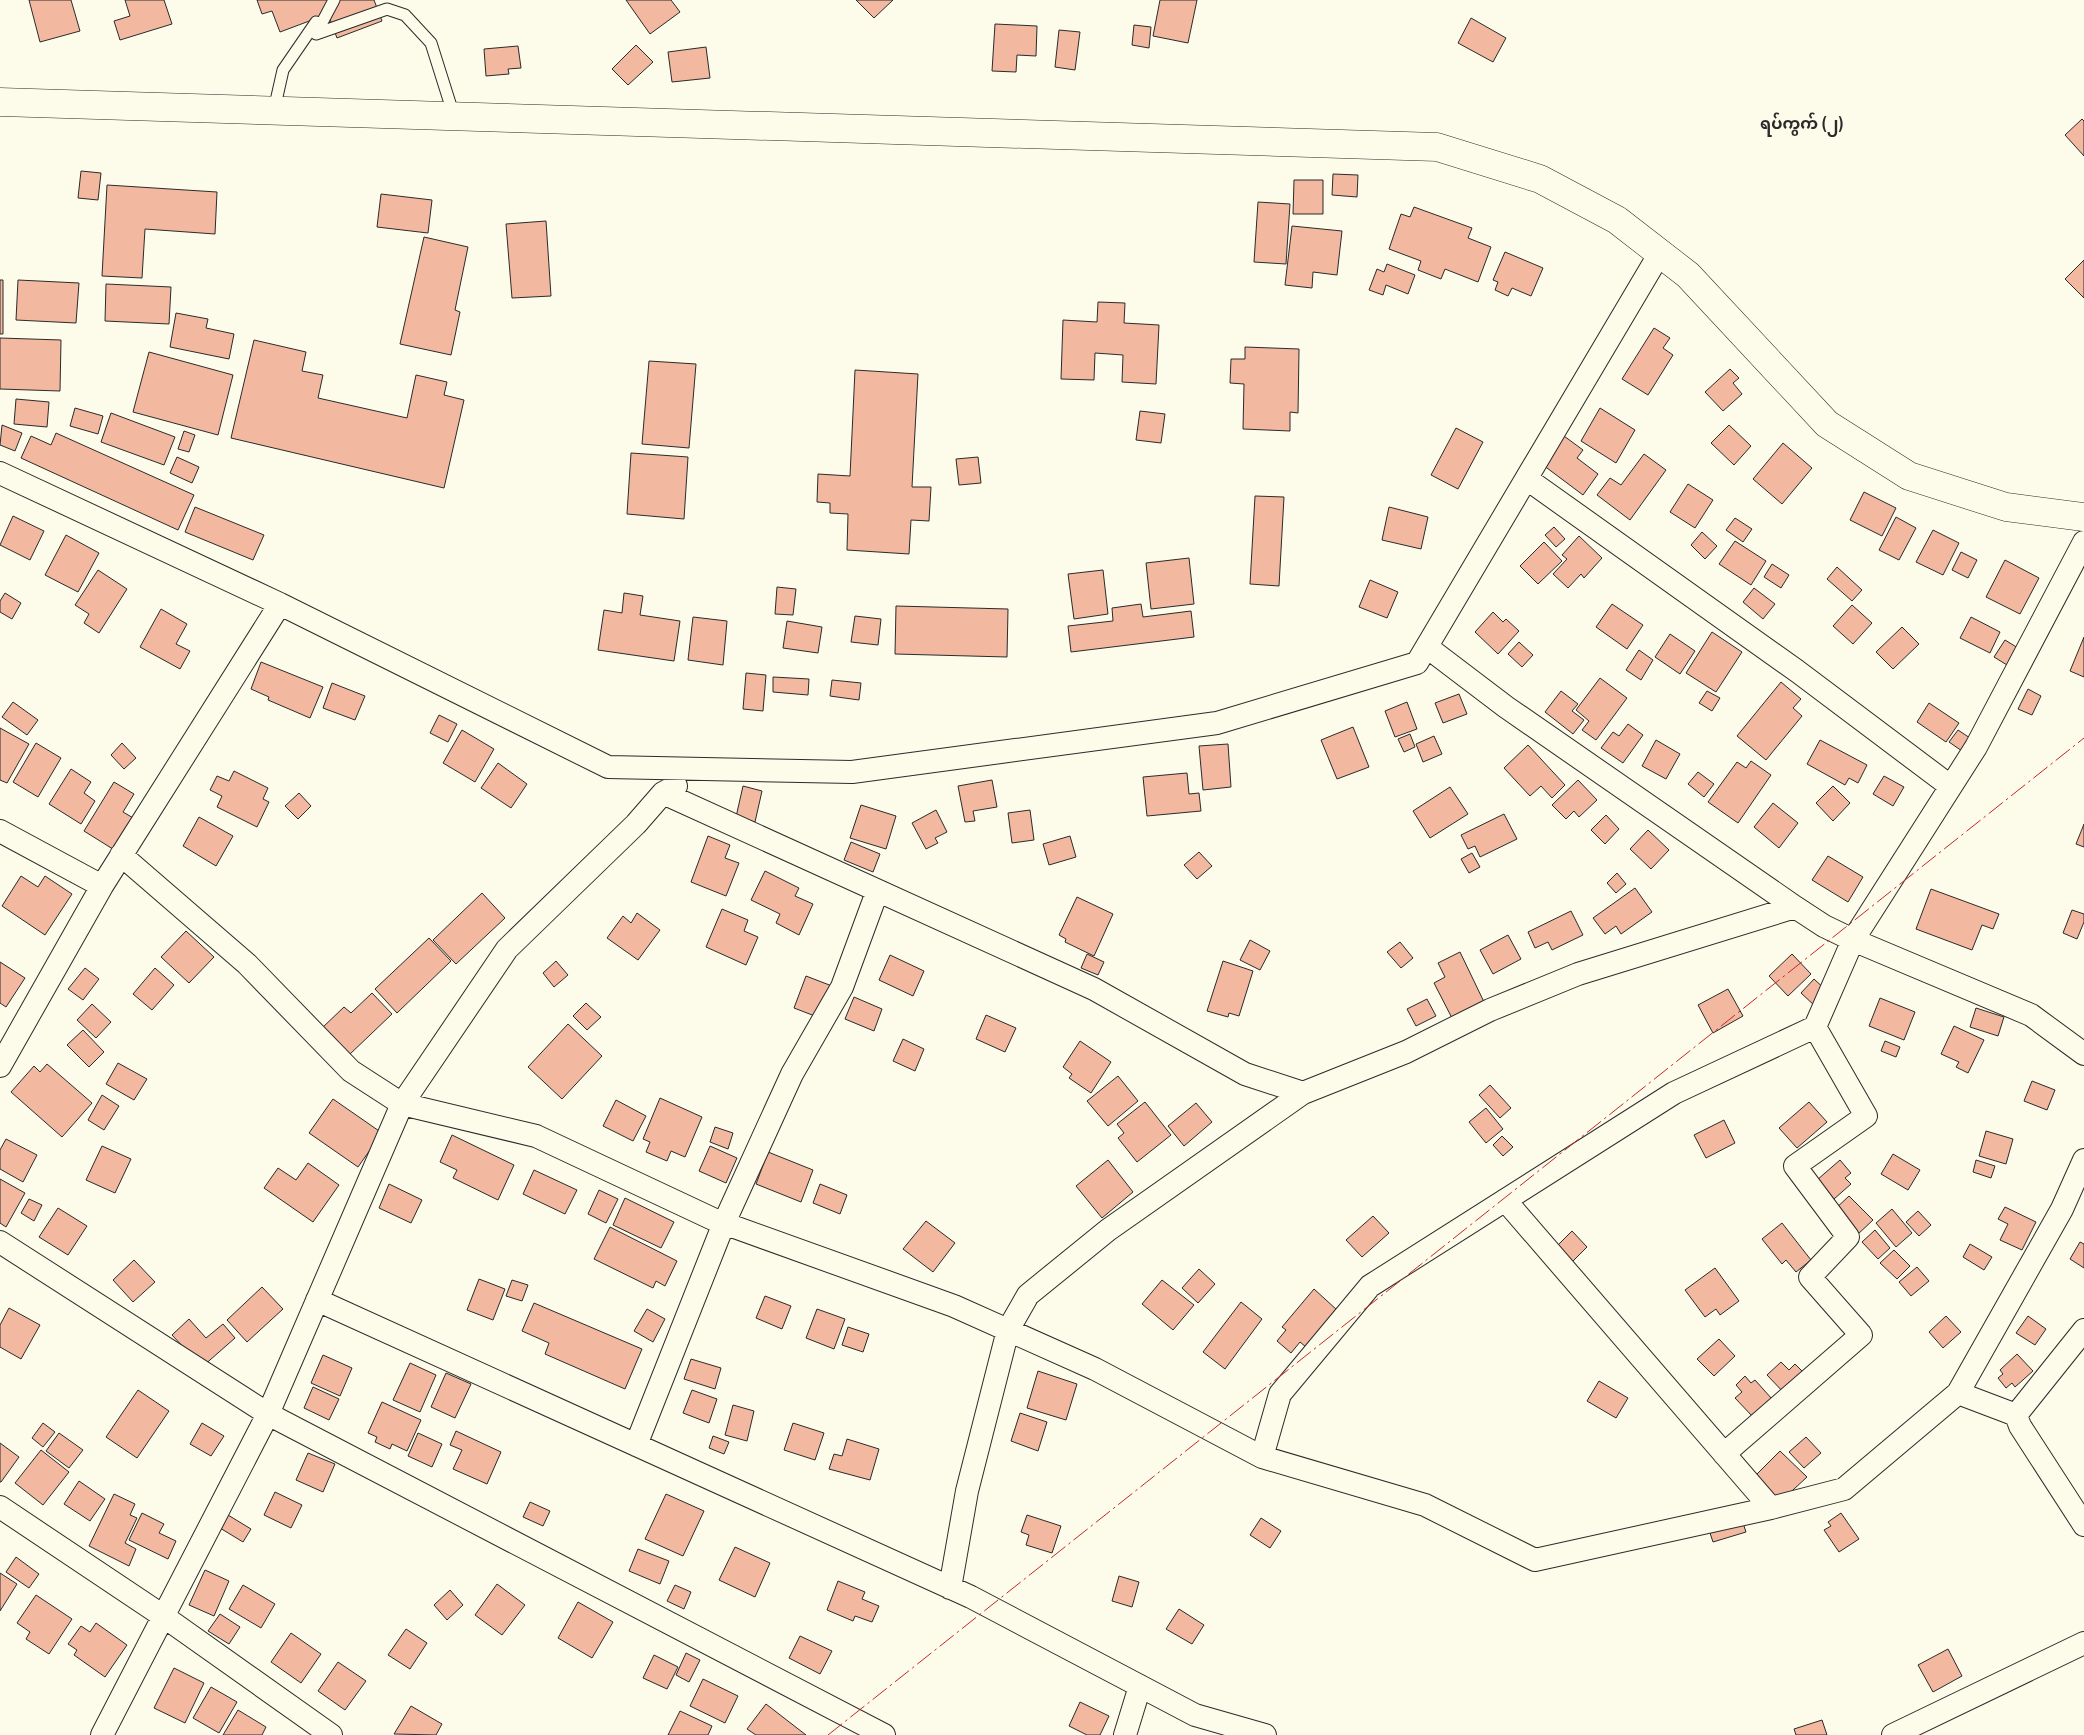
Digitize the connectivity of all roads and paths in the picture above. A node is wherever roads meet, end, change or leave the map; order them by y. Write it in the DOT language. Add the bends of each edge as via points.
graph roads {
  1 [pos="333,0"];
  2 [pos="0,102"];
  3 [pos="274,110"];
  4 [pos="454,116"];
  5 [pos="1660,253"];
  6 [pos="0,473"];
  7 [pos="1527,478"];
  8 [pos="2084,517"];
  9 [pos="2084,542"];
  10 [pos="280,604"];
  11 [pos="1427,648"];
  12 [pos="704,769"];
  13 [pos="1950,786"];
  14 [pos="664,793"];
  15 [pos="0,830"];
  16 [pos="121,855"];
  17 [pos="102,886"];
  18 [pos="877,892"];
  19 [pos="1795,907"];
  20 [pos="1853,940"];
  21 [pos="1815,1027"];
  22 [pos="2084,1054"];
  23 [pos="0,1066"];
  24 [pos="1303,1093"];
  25 [pos="402,1104"];
  26 [pos="2084,1160"];
  27 [pos="1505,1200"];
  28 [pos="724,1224"];
  29 [pos="0,1242"];
  30 [pos="317,1300"];
  31 [pos="1008,1330"];
  32 [pos="2084,1330"];
  33 [pos="1958,1393"];
  34 [pos="268,1414"];
  35 [pos="2016,1415"];
  36 [pos="636,1445"];
  37 [pos="1724,1454"];
  38 [pos="1262,1457"];
  39 [pos="0,1507"];
  40 [pos="1772,1508"];
  41 [pos="2084,1525"];
  42 [pos="950,1588"];
  43 [pos="163,1616"];
  44 [pos="2084,1643"];
  45 [pos="1140,1686"];
  46 [pos="102,1735"];
  47 [pos="331,1735"];
  48 [pos="884,1735"];
  49 [pos="1125,1735"];
  50 [pos="1266,1735"];
  51 [pos="1893,1735"];
  1 -- 3 [label="lane" via="283,70"];
  1 -- 4 [label="lane" via="316,34 387,9 405,14 432,43"];
  2 -- 3 [label="highway"];
  3 -- 4 [label="highway"];
  4 -- 5 [label="highway" via="1436,147 1540,179 1617,220"];
  5 -- 7 [label="street"];
  5 -- 8 [label="highway" via="1688,276 1827,424 1909,476 2006,507"];
  6 -- 10 [label="street"];
  7 -- 11 [label="street"];
  7 -- 13 [label="street"];
  9 -- 13 [label="street" via="1976,747"];
  10 -- 12 [label="street" via="608,767"];
  10 -- 16 [label="street"];
  11 -- 12 [label="street" via="1417,663 1217,723 852,772"];
  11 -- 19 [label="street" via="1506,707"];
  12 -- 14 [label="street"];
  13 -- 20 [label="street"];
  14 -- 18 [label="street"];
  14 -- 25 [label="street" via="507,949"];
  15 -- 17 [label="street"];
  16 -- 17 [label="street"];
  16 -- 25 [label="street" via="246,964 351,1071"];
  17 -- 23 [label="street"];
  18 -- 24 [label="street" via="1094,988 1245,1074"];
  18 -- 28 [label="street" via="842,987 792,1074"];
  19 -- 20 [label="street"];
  19 -- 24 [label="street" via="1578,974 1490,1010 1406,1052"];
  20 -- 21 [label="street"];
  20 -- 22 [label="street" via="2031,1015"];
  21 -- 27 [label="street" via="1674,1093"];
  21 -- 37 [label="street" via="1866,1116 1795,1166 1848,1237 1810,1277 1861,1335"];
  24 -- 31 [label="street" via="1108,1230 1028,1294"];
  25 -- 28 [label="street" via="536,1136"];
  25 -- 30 [label="street"];
  26 -- 33 [label="street" via="2062,1209"];
  27 -- 37 [label="street"];
  27 -- 38 [label="street" via="1370,1286 1280,1394"];
  28 -- 31 [label="street" via="954,1306"];
  28 -- 36 [label="street"];
  29 -- 34 [label="street"];
  30 -- 34 [label="street"];
  30 -- 36 [label="street"];
  31 -- 38 [label="street" via="1095,1369"];
  31 -- 42 [label="street" via="967,1491"];
  32 -- 35 [label="street"];
  33 -- 35 [label="street"];
  33 -- 40 [label="street" via="1844,1489"];
  34 -- 43 [label="street"];
  34 -- 48 [label="street"];
  35 -- 41 [label="street"];
  36 -- 42 [label="street"];
  37 -- 40 [label="street"];
  38 -- 40 [label="street" via="1425,1505 1535,1560"];
  39 -- 43 [label="street"];
  42 -- 45 [label="street"];
  43 -- 46 [label="street"];
  43 -- 47 [label="street"];
  44 -- 51 [label="street"];
  45 -- 49 [label="street"];
  45 -- 50 [label="street" via="1195,1715"];
}
